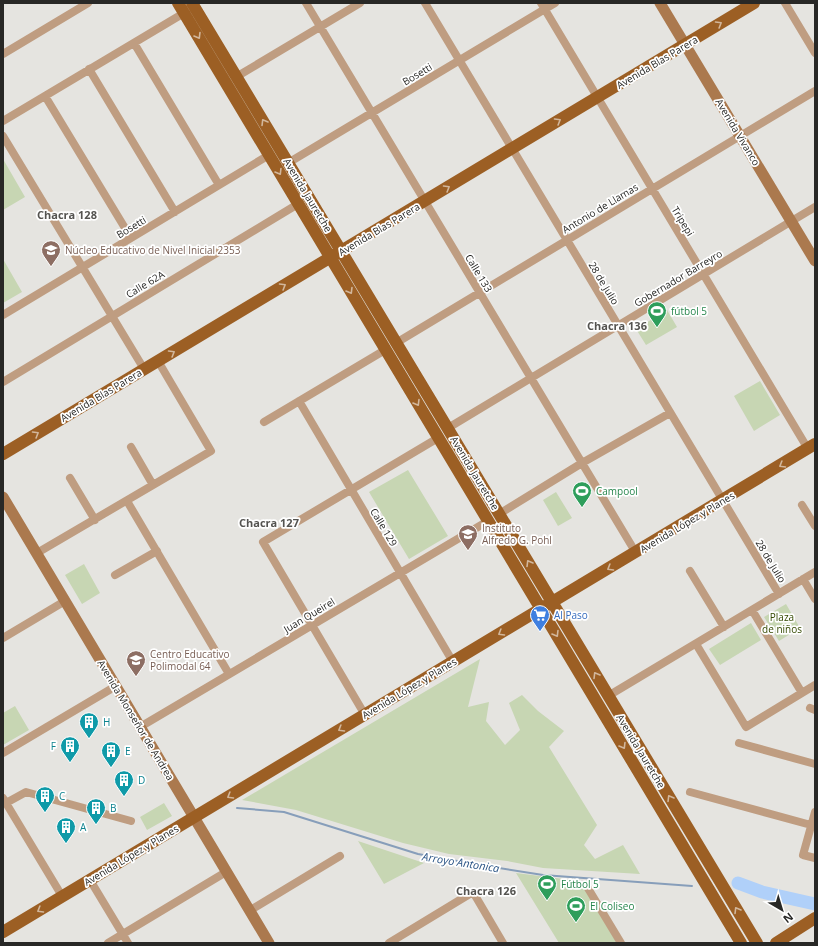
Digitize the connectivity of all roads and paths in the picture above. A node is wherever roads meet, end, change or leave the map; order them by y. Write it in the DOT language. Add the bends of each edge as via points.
graph roads {
  1 [pos="88,3"];
  2 [pos="192,3"];
  3 [pos="306,3"];
  4 [pos="360,3"];
  5 [pos="425,3"];
  6 [pos="555,3"];
  7 [pos="660,3"];
  8 [pos="754,3"];
  9 [pos="785,3"];
  10 [pos="543,6"];
  11 [pos="181,8"];
  12 [pos="320,27"];
  13 [pos="134,43"];
  14 [pos="685,44"];
  15 [pos="815,53"];
  16 [pos="3,54"];
  17 [pos="459,61"];
  18 [pos="89,69"];
  19 [pos="236,77"];
  20 [pos="815,91"];
  21 [pos="45,96"];
  22 [pos="598,98"];
  23 [pos="372,113"];
  24 [pos="3,121"];
  25 [pos="3,136"];
  26 [pos="740,136"];
  27 [pos="512,149"];
  28 [pos="269,155"];
  29 [pos="288,163"];
  30 [pos="219,185"];
  31 [pos="652,189"];
  32 [pos="425,201"];
  33 [pos="298,204"];
  34 [pos="815,207"];
  35 [pos="175,212"];
  36 [pos="791,221"];
  37 [pos="131,238"];
  38 [pos="567,240"];
  39 [pos="342,252"];
  40 [pos="330,258"];
  41 [pos="815,261"];
  42 [pos="82,268"];
  43 [pos="704,274"];
  44 [pos="480,293"];
  45 [pos="3,315"];
  46 [pos="112,316"];
  47 [pos="618,326"];
  48 [pos="396,343"];
  49 [pos="385,350"];
  50 [pos="158,361"];
  51 [pos="144,369"];
  52 [pos="531,378"];
  53 [pos="3,382"];
  54 [pos="298,401"];
  55 [pos="670,413"];
  56 [pos="264,422"];
  57 [pos="448,428"];
  58 [pos="438,438"];
  59 [pos="131,447"];
  60 [pos="812,447"];
  61 [pos="3,454"];
  62 [pos="582,463"];
  63 [pos="70,478"];
  64 [pos="153,485"];
  65 [pos="350,489"];
  66 [pos="3,497"];
  67 [pos="723,500"];
  68 [pos="127,501"];
  69 [pos="802,505"];
  70 [pos="499,514"];
  71 [pos="95,520"];
  72 [pos="488,521"];
  73 [pos="815,526"];
  74 [pos="157,551"];
  75 [pos="636,553"];
  76 [pos="37,554"];
  77 [pos="690,571"];
  78 [pos="815,572"];
  79 [pos="400,573"];
  80 [pos="115,575"];
  81 [pos="803,579"];
  82 [pos="778,594"];
  83 [pos="815,599"];
  84 [pos="65,601"];
  85 [pos="552,603"];
  86 [pos="541,609"];
  87 [pos="752,610"];
  88 [pos="312,625"];
  89 [pos="724,627"];
  90 [pos="3,638"];
  91 [pos="696,644"];
  92 [pos="453,662"];
  93 [pos="230,674"];
  94 [pos="815,684"];
  95 [pos="116,686"];
  96 [pos="802,692"];
  97 [pos="608,696"];
  98 [pos="366,715"];
  99 [pos="140,727"];
  100 [pos="739,743"];
  101 [pos="3,753"];
  102 [pos="815,764"];
  103 [pos="690,792"];
  104 [pos="5,800"];
  105 [pos="815,812"];
  106 [pos="193,817"];
  107 [pos="131,821"];
  108 [pos="811,825"];
  109 [pos="340,856"];
  110 [pos="815,858"];
  111 [pos="226,872"];
  112 [pos="90,880"];
  113 [pos="586,885"];
  114 [pos="62,896"];
  115 [pos="249,911"];
  116 [pos="813,920"];
  117 [pos="3,932"];
  118 [pos="123,934"];
  119 [pos="108,943"];
  120 [pos="128,943"];
  121 [pos="269,943"];
  122 [pos="389,943"];
  123 [pos="504,943"];
  124 [pos="621,943"];
  125 [pos="741,943"];
  126 [pos="757,943"];
  127 [pos="776,943"];
  1 -- 16 [label="street"];
  2 -- 19 [label="main road, Avenida Jauretche"];
  3 -- 12 [label="street, Calle 133"];
  4 -- 12 [label="street"];
  5 -- 17 [label="street, 28 de Julio"];
  6 -- 10 [label="street, Bosetti"];
  7 -- 14 [label="main road, Avenida Vivanco"];
  14 -- 8 [label="main road, Avenida Blas Parera, one-way"];
  9 -- 15 [label="street"];
  10 -- 17 [label="street, Bosetti"];
  10 -- 22 [label="street, Tripepi"];
  11 -- 13 [label="street"];
  11 -- 28 [label="main road, Avenida Jauretche, one-way"];
  12 -- 19 [label="street"];
  12 -- 23 [label="street, Calle 133"];
  13 -- 18 [label="street"];
  13 -- 30 [label="street"];
  14 -- 22 [label="main road, Avenida Blas Parera"];
  14 -- 26 [label="main road, Avenida Vivanco"];
  17 -- 23 [label="street, Bosetti"];
  17 -- 27 [label="street, 28 de Julio"];
  18 -- 21 [label="street"];
  18 -- 35 [label="street"];
  29 -- 19 [label="main road, Avenida Jauretche, one-way"];
  20 -- 26 [label="street, Antonio de Llamas"];
  21 -- 24 [label="street"];
  21 -- 37 [label="street"];
  27 -- 22 [label="main road, Avenida Blas Parera, one-way"];
  22 -- 31 [label="street, Tripepi"];
  23 -- 29 [label="street, Bosetti"];
  23 -- 32 [label="street, Calle 133"];
  25 -- 42 [label="street"];
  26 -- 31 [label="street, Antonio de Llamas"];
  26 -- 36 [label="main road, Avenida Vivanco"];
  32 -- 27 [label="main road, Avenida Blas Parera, one-way"];
  27 -- 38 [label="street, 28 de Julio"];
  28 -- 30 [label="street, Bosetti"];
  28 -- 33 [label="main road, Avenida Jauretche, one-way"];
  29 -- 39 [label="main road, Avenida Jauretche"];
  30 -- 35 [label="street, Bosetti"];
  31 -- 38 [label="street, Antonio de Llamas"];
  31 -- 43 [label="street, Tripepi"];
  32 -- 39 [label="main road, Avenida Blas Parera"];
  32 -- 44 [label="street, Calle 133"];
  33 -- 40 [label="main road, Avenida Jauretche"];
  33 -- 46 [label="street, Calle 62A"];
  34 -- 36 [label="street, Gobernador Barreyro"];
  35 -- 37 [label="street, Bosetti"];
  36 -- 41 [label="main road, Avenida Vivanco"];
  36 -- 43 [label="street, Gobernador Barreyro"];
  37 -- 42 [label="street, Bosetti"];
  38 -- 44 [label="street, Antonio de Llamas"];
  38 -- 47 [label="street, 28 de Julio"];
  39 -- 40 [label="main road, Avenida Blas Parera"];
  39 -- 48 [label="main road, Avenida Jauretche"];
  40 -- 49 [label="main road, Avenida Jauretche, one-way"];
  50 -- 40 [label="main road, Avenida Blas Parera, one-way"];
  42 -- 45 [label="street, Bosetti"];
  42 -- 46 [label="street"];
  43 -- 47 [label="street, Gobernador Barreyro"];
  43 -- 60 [label="street, Tripepi"];
  44 -- 48 [label="street, Antonio de Llamas"];
  44 -- 52 [label="street, Calle 133"];
  46 -- 51 [label="street"];
  46 -- 53 [label="street, Calle 62A"];
  47 -- 52 [label="street, Gobernador Barreyro"];
  47 -- 55 [label="street, 28 de Julio"];
  48 -- 57 [label="main road, Avenida Jauretche"];
  49 -- 54 [label="street"];
  49 -- 58 [label="main road, Avenida Jauretche, one-way"];
  50 -- 51 [label="main road, Avenida Blas Parera"];
  50 -- 64 [label="street" via="211,451"];
  61 -- 51 [label="main road, Avenida Blas Parera, one-way"];
  52 -- 57 [label="street, Gobernador Barreyro"];
  52 -- 62 [label="street, Calle 133"];
  54 -- 56 [label="street"];
  54 -- 65 [label="street, Calle 129"];
  55 -- 62 [label="street"];
  55 -- 67 [label="street, 28 de Julio"];
  57 -- 70 [label="main road, Avenida Jauretche"];
  58 -- 65 [label="street"];
  58 -- 72 [label="main road, Avenida Jauretche"];
  59 -- 64 [label="street"];
  60 -- 67 [label="main road, Avenida López y Planes, one-way"];
  62 -- 70 [label="street"];
  62 -- 75 [label="street, Calle 133"];
  63 -- 71 [label="street"];
  64 -- 68 [label="street"];
  65 -- 79 [label="street, Calle 129"];
  65 -- 88 [label="street" via="263,542"];
  66 -- 76 [label="main road, Avenida Monseñor de Andrea"];
  67 -- 75 [label="main road, Avenida López y Planes"];
  67 -- 82 [label="street, 28 de Julio"];
  68 -- 71 [label="street"];
  68 -- 74 [label="street"];
  69 -- 73 [label="street"];
  85 -- 70 [label="main road, Avenida Jauretche, one-way"];
  71 -- 76 [label="street"];
  72 -- 79 [label="street, Juan Queirel"];
  72 -- 86 [label="main road, Avenida Jauretche"];
  74 -- 80 [label="street"];
  74 -- 93 [label="street"];
  75 -- 85 [label="main road, Avenida López y Planes, one-way"];
  76 -- 84 [label="main road, Avenida Monseñor de Andrea"];
  77 -- 89 [label="street"];
  78 -- 81 [label="street"];
  79 -- 88 [label="street, Juan Queirel"];
  79 -- 92 [label="street, Calle 129"];
  81 -- 82 [label="street"];
  81 -- 83 [label="street"];
  82 -- 87 [label="street"];
  84 -- 90 [label="street"];
  84 -- 95 [label="main road, Avenida Monseñor de Andrea"];
  85 -- 86 [label="main road, Avenida López y Planes"];
  97 -- 85 [label="main road, Avenida Jauretche, one-way"];
  86 -- 92 [label="main road, Avenida López y Planes, one-way"];
  86 -- 125 [label="main road, Avenida Jauretche, one-way"];
  87 -- 89 [label="street"];
  87 -- 96 [label="street"];
  88 -- 93 [label="street, Juan Queirel"];
  88 -- 98 [label="street"];
  89 -- 91 [label="street"];
  91 -- 96 [label="street" via="746,727"];
  91 -- 97 [label="street"];
  92 -- 98 [label="main road, Avenida López y Planes"];
  93 -- 99 [label="street, Juan Queirel"];
  94 -- 96 [label="street"];
  95 -- 99 [label="main road, Avenida Monseñor de Andrea"];
  95 -- 101 [label="street"];
  126 -- 97 [label="main road, Avenida Jauretche, one-way"];
  98 -- 106 [label="main road, Avenida López y Planes, one-way"];
  99 -- 106 [label="main road, Avenida Monseñor de Andrea"];
  100 -- 102 [label="street"];
  103 -- 108 [label="street"];
  104 -- 107 [label="street" via="26,792"];
  104 -- 114 [label="street"];
  105 -- 108 [label="street"];
  106 -- 111 [label="main road, Avenida Monseñor de Andrea"];
  106 -- 112 [label="main road, Avenida López y Planes"];
  108 -- 110 [label="street" via="803,855"];
  109 -- 115 [label="street"];
  111 -- 115 [label="main road, Avenida Monseñor de Andrea"];
  111 -- 118 [label="street"];
  112 -- 114 [label="main road, Avenida López y Planes"];
  112 -- 118 [label="street"];
  113 -- 124 [label="street"];
  114 -- 117 [label="main road, Avenida López y Planes, one-way"];
  115 -- 121 [label="main road, Avenida Monseñor de Andrea"];
  116 -- 127 [label="main road"];
  118 -- 119 [label="street"];
  118 -- 120 [label="street"];
  122 -- 123 [label="street" via="473,892"];
}
